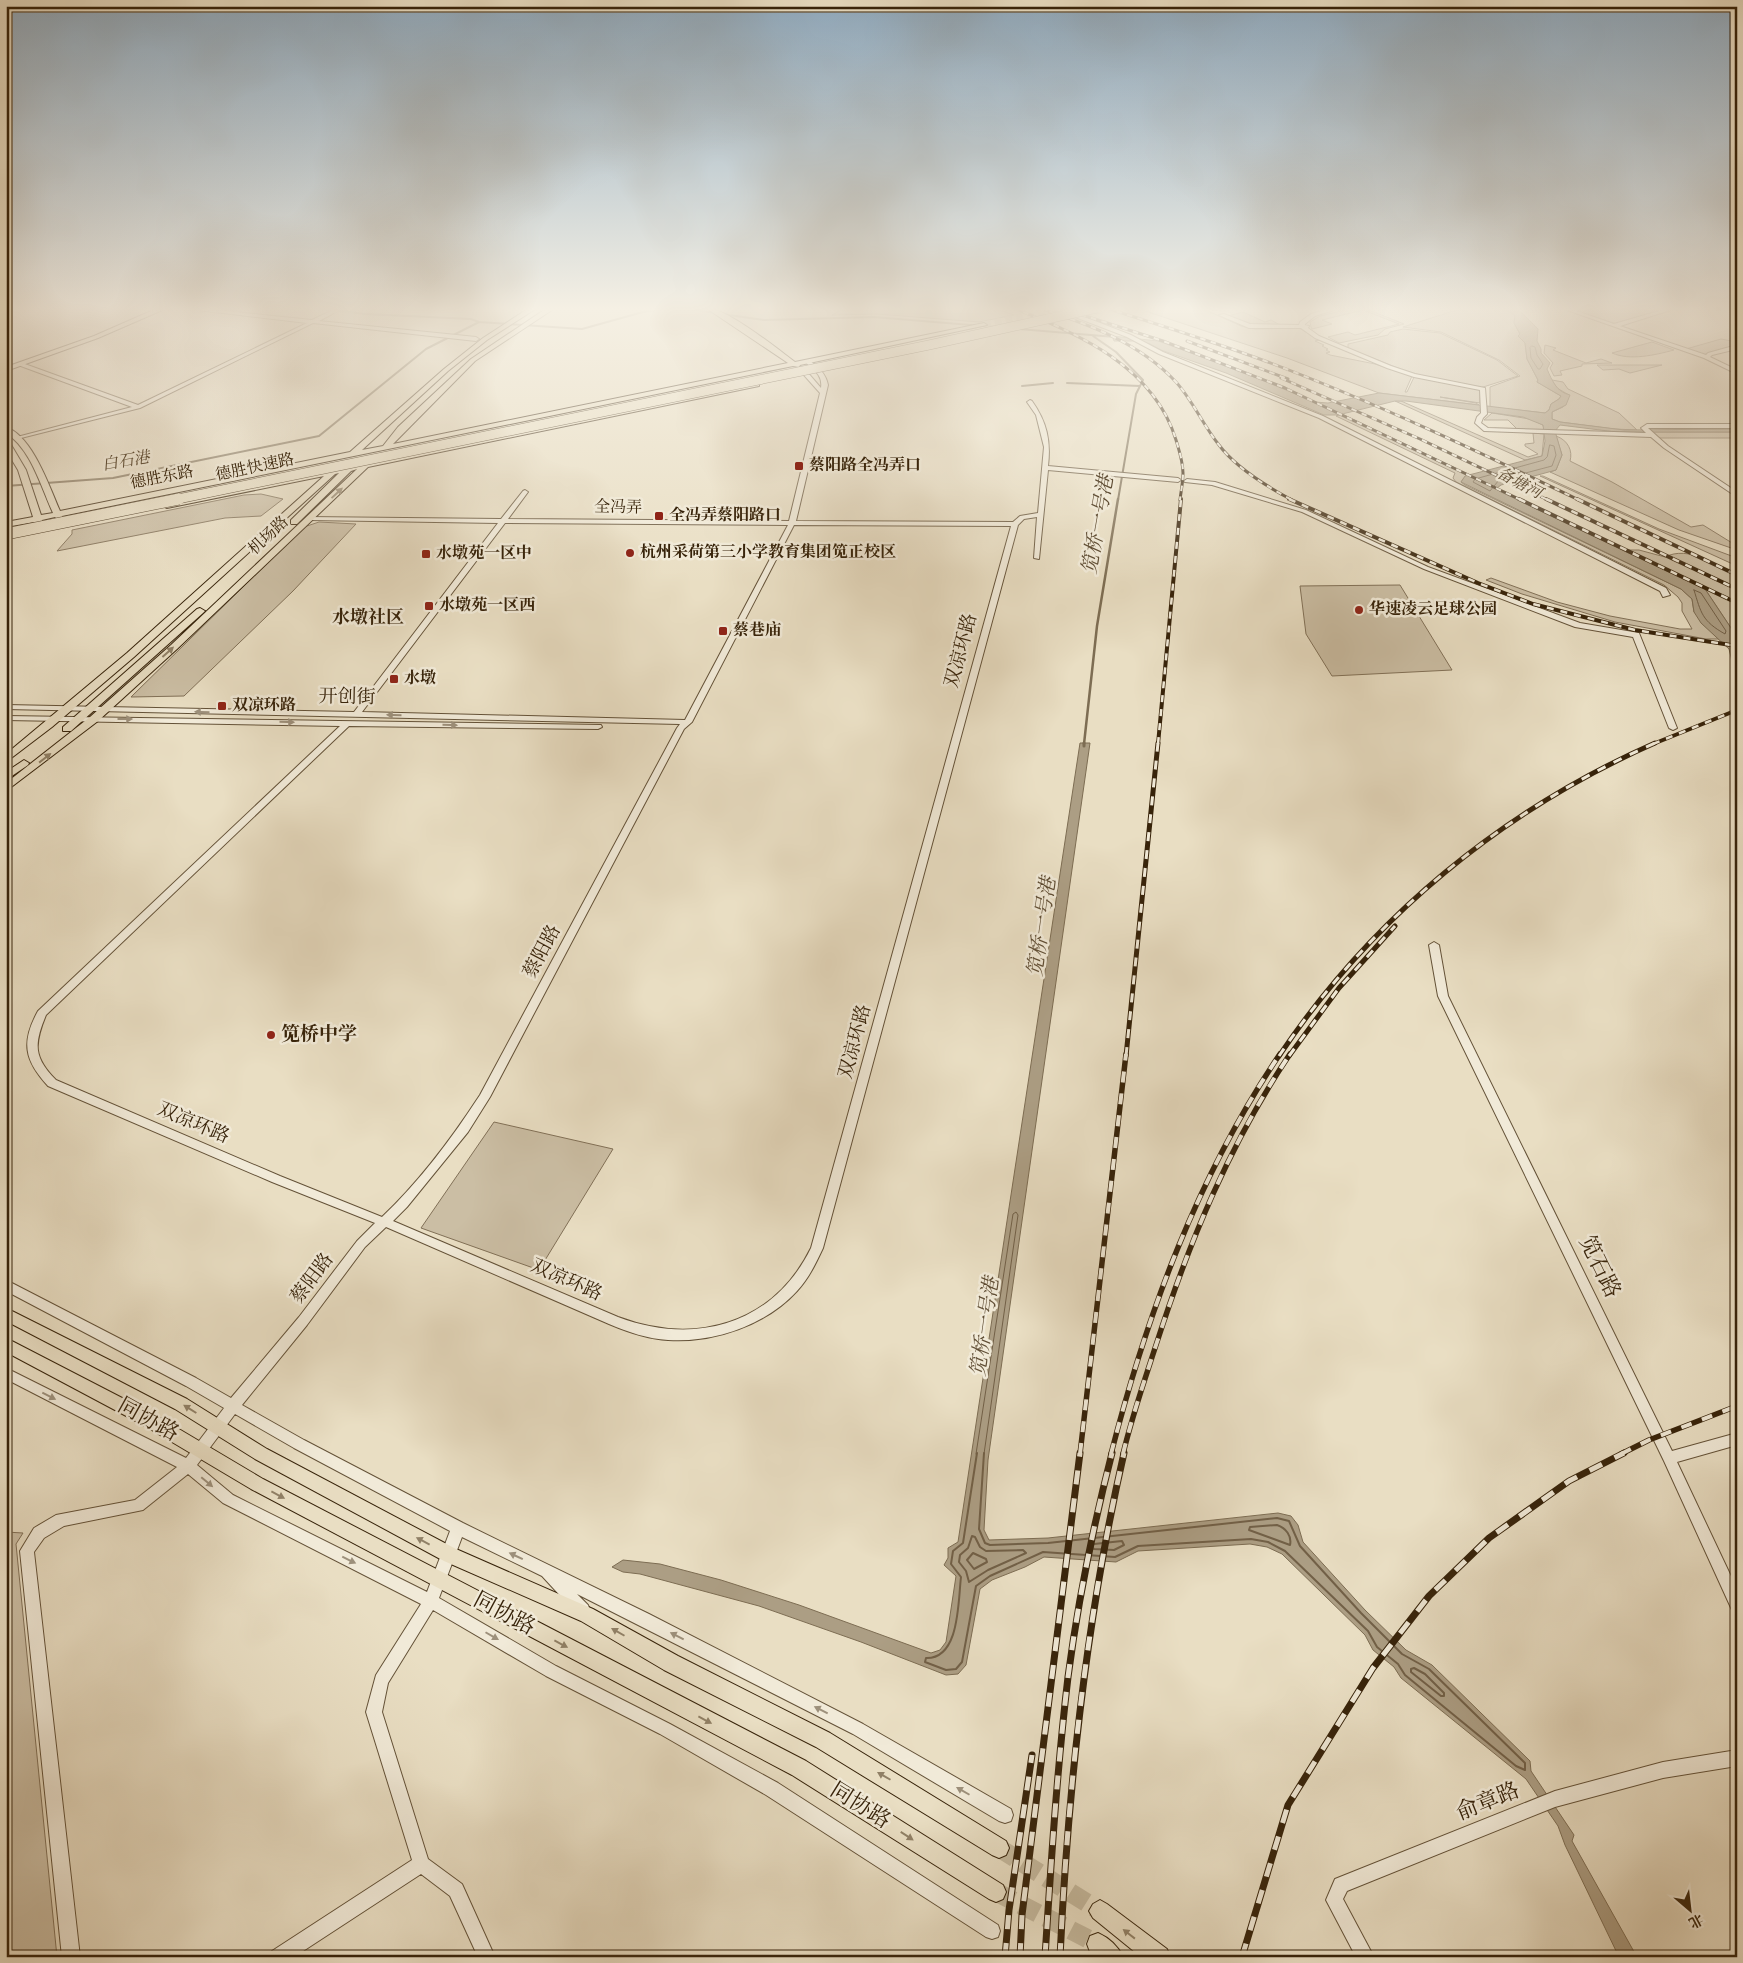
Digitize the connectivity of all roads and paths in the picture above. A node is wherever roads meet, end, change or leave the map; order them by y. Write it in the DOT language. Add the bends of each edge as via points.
graph roads {
  1 [pos="118,400"];
  2 [pos="153,400"];
  3 [pos="408,400"];
  4 [pos="408,400"];
  5 [pos="423,400"];
  6 [pos="432,400"];
  7 [pos="622,400"];
  8 [pos="641,400"];
  9 [pos="662,400"];
  10 [pos="684,400"];
  11 [pos="821,400"];
  12 [pos="1278,400"];
  13 [pos="1484,400"];
  14 [pos="1030,402"];
  15 [pos="138,407"];
  16 [pos="418,414"];
  17 [pos="404,418"];
  18 [pos="1737,426"];
  19 [pos="6,429"];
  20 [pos="398,433"];
  21 [pos="1651,435"];
  22 [pos="19,438"];
  23 [pos="425,440"];
  24 [pos="6,444"];
  25 [pos="385,448"];
  26 [pos="369,451"];
  27 [pos="353,454"];
  28 [pos="343,456"];
  29 [pos="366,466"];
  30 [pos="1046,468"];
  31 [pos="347,469"];
  32 [pos="332,472"];
  33 [pos="321,475"];
  34 [pos="1178,480"];
  35 [pos="1187,481"];
  36 [pos="525,492"];
  37 [pos="1737,495"];
  38 [pos="56,514"];
  39 [pos="1041,515"];
  40 [pos="37,518"];
  41 [pos="310,518"];
  42 [pos="505,520"];
  43 [pos="792,523"];
  44 [pos="1015,524"];
  45 [pos="6,525"];
  46 [pos="63,527"];
  47 [pos="6,528"];
  48 [pos="42,531"];
  49 [pos="6,534"];
  50 [pos="6,538"];
  51 [pos="1037,558"];
  52 [pos="1666,595"];
  53 [pos="6,707"];
  54 [pos="90,709"];
  55 [pos="104,710"];
  56 [pos="57,714"];
  57 [pos="356,715"];
  58 [pos="6,718"];
  59 [pos="80,719"];
  60 [pos="94,719"];
  61 [pos="347,723"];
  62 [pos="684,725"];
  63 [pos="1673,728"];
  64 [pos="6,750"];
  65 [pos="6,759"];
  66 [pos="6,776"];
  67 [pos="6,788"];
  68 [pos="1434,945"];
  69 [pos="384,1222"];
  70 [pos="6,1285"];
  71 [pos="6,1314"];
  72 [pos="6,1344"];
  73 [pos="6,1373"];
  74 [pos="233,1406"];
  75 [pos="217,1426"];
  76 [pos="1737,1438"];
  77 [pos="200,1450"];
  78 [pos="1669,1458"];
  79 [pos="188,1466"];
  80 [pos="458,1528"];
  81 [pos="450,1555"];
  82 [pos="544,1569"];
  83 [pos="440,1580"];
  84 [pos="432,1601"];
  85 [pos="1737,1604"];
  86 [pos="587,1615"];
  87 [pos="1737,1758"];
  88 [pos="1005,1815"];
  89 [pos="1000,1848"];
  90 [pos="422,1864"];
  91 [pos="996,1892"];
  92 [pos="1100,1911"];
  93 [pos="992,1931"];
  94 [pos="71,1957"];
  95 [pos="278,1957"];
  96 [pos="487,1957"];
  97 [pos="1159,1957"];
  98 [pos="1366,1957"];
  1 -- 15 [label="street"];
  2 -- 15 [label="street"];
  3 -- 27 [label="main road, 机场路"];
  4 -- 28 [label="main road, 机场路"];
  5 -- 17 [label="main road, 机场路"];
  6 -- 16 [label="main road, 机场路"];
  7 -- 23 [label="main road, 德胜东路"];
  8 -- 47 [label="highway, 德胜快速路, bridge"];
  9 -- 49 [label="highway, 德胜快速路, bridge"];
  10 -- 29 [label="main road, 德胜东路"];
  11 -- 43 [label="street, 蔡阳路"];
  12 -- 52 [label="street" via="1321,417 1663,590"];
  13 -- 21 [label="street" via="1484,414 1478,423 1486,430"];
  14 -- 30 [label="street" via="1039,415 1047,446"];
  15 -- 22 [label="street"];
  16 -- 17 [label="main road"];
  16 -- 20 [label="main road, 机场路"];
  17 -- 26 [label="main road, 机场路"];
  18 -- 21 [label="street" via="1644,428"];
  19 -- 22 [label="main road"];
  20 -- 23 [label="main road" via="399,437 408,440"];
  20 -- 25 [label="main road, 机场路"];
  21 -- 37 [label="street"];
  22 -- 38 [label="main road"];
  23 -- 25 [label="main road, 德胜东路"];
  24 -- 40 [label="main road" via="23,473"];
  25 -- 26 [label="main road, 德胜东路"];
  25 -- 29 [label="main road, 机场路"];
  26 -- 27 [label="main road, 德胜东路"];
  26 -- 31 [label="main road, 机场路"];
  27 -- 28 [label="main road, 德胜东路"];
  27 -- 32 [label="main road, 机场路"];
  28 -- 33 [label="main road, 机场路"];
  28 -- 38 [label="main road, 德胜东路"];
  29 -- 31 [label="main road, 德胜东路"];
  41 -- 29 [label="main road, 机场路, one-way"];
  30 -- 34 [label="street"];
  30 -- 39 [label="street"];
  31 -- 32 [label="main road, 德胜东路"];
  31 -- 54 [label="main road, 机场路" via="262,553"];
  32 -- 33 [label="main road, 德胜东路"];
  32 -- 56 [label="main road, 机场路" via="199,595"];
  33 -- 46 [label="main road, 德胜东路"];
  33 -- 56 [label="main road, 机场路"];
  35 -- 63 [label="street" via="1213,484 1304,511 1426,568 1578,625 1636,635"];
  36 -- 42 [label="street"];
  38 -- 40 [label="main road, 德胜东路"];
  38 -- 46 [label="main road"];
  39 -- 44 [label="street, 全冯弄" via="1022,517"];
  39 -- 51 [label="street"];
  40 -- 45 [label="main road, 德胜东路"];
  40 -- 48 [label="main road"];
  41 -- 42 [label="street, 全冯弄"];
  55 -- 41 [label="main road, 机场路, one-way"];
  42 -- 43 [label="street, 全冯弄"];
  42 -- 57 [label="street"];
  43 -- 44 [label="street, 全冯弄"];
  43 -- 62 [label="street, 蔡阳路"];
  44 -- 69 [label="street, 双凉环路" via="817,1248 804,1276 791,1291 757,1316 722,1329 692,1334 650,1333 631,1328"];
  46 -- 48 [label="main road, 德胜东路"];
  48 -- 50 [label="main road, 德胜东路"];
  53 -- 56 [label="street, 开创街"];
  54 -- 55 [label="street, 开创街"];
  54 -- 56 [label="street, 开创街"];
  54 -- 59 [label="main road, 机场路"];
  57 -- 55 [label="street, 开创街, one-way"];
  55 -- 60 [label="main road, 机场路"];
  56 -- 58 [label="street, 开创街"];
  56 -- 59 [label="street, 开创街"];
  56 -- 64 [label="main road, 机场路"];
  56 -- 65 [label="main road, 机场路"];
  62 -- 57 [label="street, 开创街, one-way"];
  59 -- 60 [label="street, 开创街"];
  59 -- 66 [label="main road, 机场路"];
  60 -- 61 [label="street, 开创街, one-way"];
  67 -- 60 [label="main road, 机场路, one-way"];
  61 -- 62 [label="street, 开创街, one-way"];
  61 -- 69 [label="street, 双凉环路" via="53,1000 42,1013 31,1044 32,1059 52,1083"];
  62 -- 69 [label="street, 蔡阳路" via="485,1097 428,1174"];
  68 -- 78 [label="street, 笕石路" via="1443,996"];
  69 -- 74 [label="street, 蔡阳路" via="361,1244"];
  70 -- 74 [label="street"];
  75 -- 71 [label="main road, 同协路, one-way" via="181,1404"];
  72 -- 77 [label="main road, 同协路"];
  73 -- 79 [label="street, one-way"];
  74 -- 75 [label="street, 蔡阳路"];
  74 -- 80 [label="street"];
  75 -- 77 [label="street, 蔡阳路"];
  81 -- 75 [label="main road, 同协路, one-way" via="261,1454"];
  76 -- 78 [label="street"];
  77 -- 79 [label="street, 蔡阳路"];
  77 -- 83 [label="main road, 同协路, one-way" via="257,1484"];
  78 -- 85 [label="street, 笕石路"];
  79 -- 84 [label="street, one-way" via="228,1499"];
  79 -- 94 [label="street, 蔡阳路" via="138,1506 61,1520 39,1533 27,1551"];
  80 -- 81 [label="street"];
  82 -- 80 [label="street, one-way"];
  81 -- 83 [label="street"];
  81 -- 86 [label="main road, 同协路"];
  82 -- 86 [label="street"];
  88 -- 82 [label="street, one-way" via="858,1729"];
  83 -- 84 [label="street"];
  83 -- 91 [label="main road, 同协路, one-way" via="799,1768"];
  84 -- 90 [label="street" via="380,1680 374,1712"];
  84 -- 93 [label="street, one-way" via="551,1671 665,1729 772,1789"];
  89 -- 86 [label="main road, 同协路, one-way" via="823,1740 671,1663"];
  87 -- 98 [label="street, 俞章路" via="1664,1770 1555,1798 1341,1885 1334,1900"];
  90 -- 95 [label="street"];
  90 -- 96 [label="street" via="456,1890"];
  97 -- 92 [label="main road, one-way"];
}
